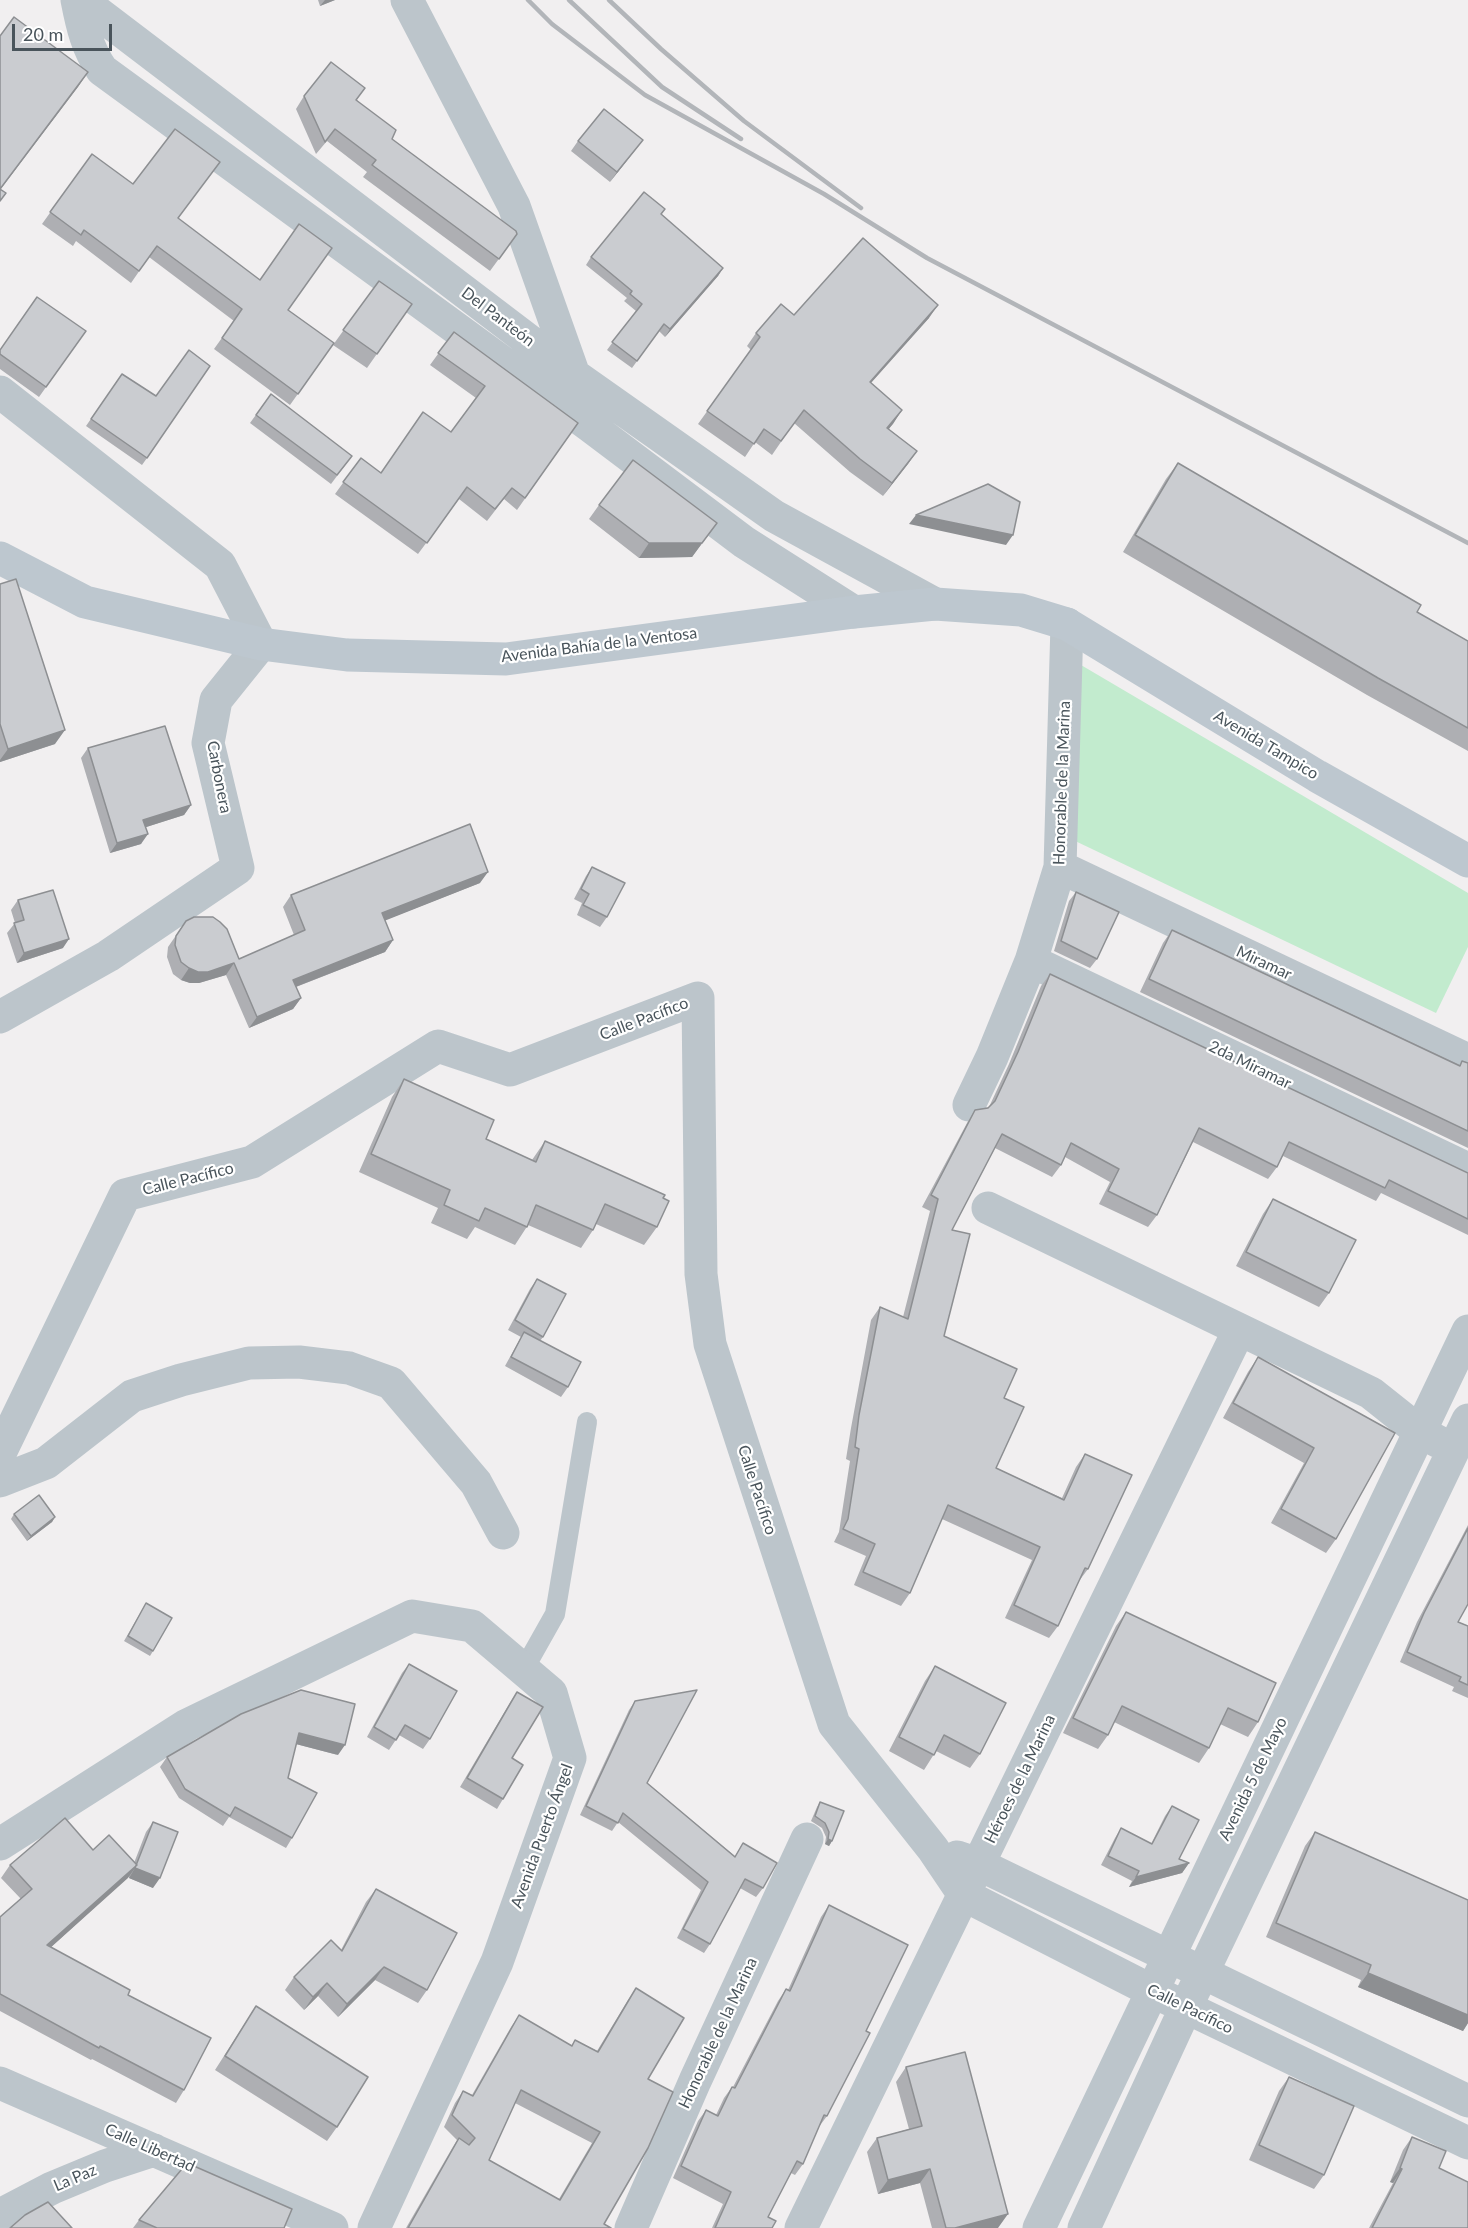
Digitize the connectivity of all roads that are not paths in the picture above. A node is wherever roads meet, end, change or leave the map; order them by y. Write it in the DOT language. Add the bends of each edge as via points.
graph roads {
  1 [pos="79,0"];
  2 [pos="408,0"];
  3 [pos="574,375"];
  4 [pos="0,392"];
  5 [pos="0,558"];
  6 [pos="935,604"];
  7 [pos="854,612"];
  8 [pos="1066,624"];
  9 [pos="261,644"];
  10 [pos="1468,861"];
  11 [pos="1060,867"];
  12 [pos="1031,961"];
  13 [pos="0,1017"];
  14 [pos="1468,1060"];
  15 [pos="969,1105"];
  16 [pos="1468,1169"];
  17 [pos="988,1208"];
  18 [pos="1239,1330"];
  19 [pos="1468,1331"];
  20 [pos="1426,1418"];
  21 [pos="587,1422"];
  22 [pos="1465,1434"];
  23 [pos="0,1452"];
  24 [pos="0,1481"];
  25 [pos="503,1533"];
  26 [pos="524,1670"];
  27 [pos="807,1839"];
  28 [pos="0,1844"];
  29 [pos="933,1850"];
  30 [pos="978,1864"];
  31 [pos="964,1895"];
  32 [pos="1168,1957"];
  33 [pos="1202,1973"];
  34 [pos="1152,1991"];
  35 [pos="1186,2007"];
  36 [pos="0,2083"];
  37 [pos="1468,2102"];
  38 [pos="1468,2143"];
  39 [pos="154,2150"];
  40 [pos="0,2215"];
  41 [pos="332,2228"];
  42 [pos="374,2228"];
  43 [pos="631,2228"];
  44 [pos="801,2228"];
  45 [pos="1039,2228"];
  46 [pos="1084,2228"];
  1 -- 3 [label="street, Del Panteón"];
  1 -- 7 [label="street, Del Panteón" via="85,38 102,70 744,542"];
  2 -- 3 [label="street" via="514,206"];
  3 -- 6 [label="street, Del Panteón" via="774,516"];
  4 -- 9 [label="street" via="220,565"];
  5 -- 9 [label="main road, Avenida Bahía de la Ventosa" via="85,602"];
  6 -- 7 [label="main road, Avenida Bahía de la Ventosa"];
  6 -- 8 [label="main road, Avenida Bahía de la Ventosa" via="1021,610"];
  7 -- 9 [label="main road, Avenida Bahía de la Ventosa" via="506,659 347,655"];
  8 -- 10 [label="main road, Avenida Tampico" via="1317,776"];
  8 -- 11 [label="street, Honorable de la Marina"];
  9 -- 13 [label="street, Carbonera" via="216,700 208,743 238,868 108,956"];
  11 -- 12 [label="street, Honorable de la Marina"];
  11 -- 14 [label="street, Miramar"];
  12 -- 15 [label="street, Honorable de la Marina"];
  12 -- 16 [label="street, 2da Miramar"];
  17 -- 18 [label="street"];
  18 -- 20 [label="street"];
  18 -- 30 [label="street, Héroes de la Marina"];
  19 -- 20 [label="street, Avenida 5 de Mayo"];
  20 -- 22 [label="street"];
  20 -- 32 [label="street, Avenida 5 de Mayo"];
  21 -- 26 [label="lane" via="555,1614"];
  22 -- 33 [label="street"];
  23 -- 29 [label="street, Calle Pacífico" via="125,1195 252,1162 438,1046 510,1070 698,998 702,1274 710,1344 834,1724"];
  24 -- 25 [label="street" via="46,1463 132,1396 249,1363 299,1362 349,1368 391,1383 476,1483"];
  26 -- 28 [label="street, Avenida Puerto Ángel" via="472,1626 412,1616 187,1725"];
  26 -- 42 [label="street, Avenida Puerto Ángel" via="551,1693 570,1758 497,1962"];
  27 -- 43 [label="street, Honorable de la Marina"];
  29 -- 30 [label="street"];
  29 -- 31 [label="street, Calle Pacífico"];
  30 -- 31 [label="street, Héroes de la Marina"];
  30 -- 32 [label="street"];
  31 -- 34 [label="street, Calle Pacífico"];
  31 -- 44 [label="street, Héroes de la Marina"];
  32 -- 33 [label="street"];
  32 -- 34 [label="street, Avenida 5 de Mayo"];
  33 -- 35 [label="street"];
  33 -- 37 [label="street"];
  34 -- 35 [label="street, Calle Pacífico"];
  34 -- 45 [label="street, Avenida 5 de Mayo"];
  35 -- 38 [label="street, Calle Pacífico"];
  35 -- 46 [label="street"];
  36 -- 39 [label="street, Calle Libertad"];
  39 -- 40 [label="street, La Paz" via="52,2188"];
  39 -- 41 [label="street, Calle Libertad"];
}
